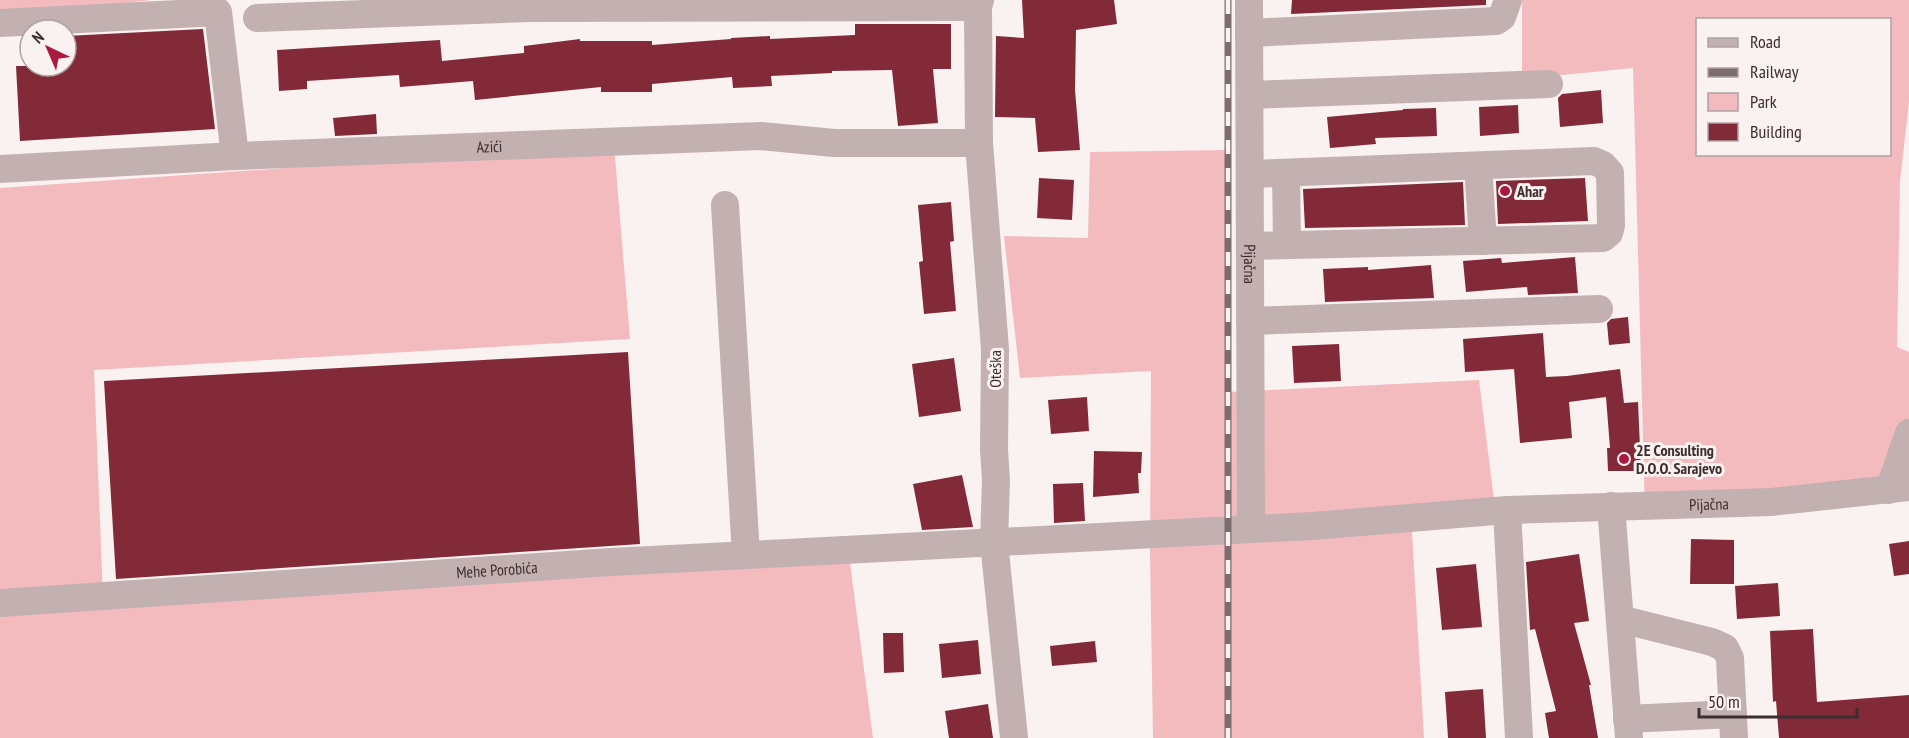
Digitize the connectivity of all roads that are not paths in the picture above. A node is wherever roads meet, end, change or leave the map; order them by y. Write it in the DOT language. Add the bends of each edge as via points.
graph roads {
  1 [pos="1249,0"];
  2 [pos="1508,0"];
  3 [pos="797,4"];
  4 [pos="979,4"];
  5 [pos="257,18"];
  6 [pos="0,23"];
  7 [pos="1249,33"];
  8 [pos="1549,84"];
  9 [pos="1250,95"];
  10 [pos="979,143"];
  11 [pos="235,156"];
  12 [pos="1478,166"];
  13 [pos="0,169"];
  14 [pos="1286,173"];
  15 [pos="1250,174"];
  16 [pos="725,204"];
  17 [pos="1483,241"];
  18 [pos="1287,245"];
  19 [pos="1250,246"];
  20 [pos="1599,309"];
  21 [pos="1251,321"];
  22 [pos="1909,434"];
  23 [pos="1899,489"];
  24 [pos="1611,506"];
  25 [pos="1508,510"];
  26 [pos="1251,529"];
  27 [pos="994,542"];
  28 [pos="746,555"];
  29 [pos="0,603"];
  30 [pos="1620,619"];
  31 [pos="1733,726"];
  32 [pos="1642,728"];
  33 [pos="1014,738"];
  34 [pos="1519,738"];
  1 -- 7 [label="street, Pijačna"];
  2 -- 7 [label="street" via="1502,17 1496,21"];
  3 -- 4 [label="street"];
  3 -- 5 [label="street"];
  4 -- 10 [label="street, Oteška"];
  6 -- 11 [label="street" via="218,12"];
  7 -- 9 [label="street, Pijačna"];
  8 -- 9 [label="street"];
  9 -- 15 [label="street, Pijačna"];
  10 -- 11 [label="street, Azići" via="834,143 761,136"];
  10 -- 27 [label="street, Oteška" via="996,349"];
  11 -- 13 [label="street, Azići"];
  12 -- 14 [label="street"];
  12 -- 17 [label="street"];
  12 -- 17 [label="street" via="1594,161 1610,173 1611,225 1603,238"];
  14 -- 15 [label="street"];
  14 -- 18 [label="street"];
  15 -- 19 [label="street, Pijačna"];
  16 -- 28 [label="street"];
  17 -- 18 [label="street"];
  18 -- 19 [label="street"];
  19 -- 21 [label="street, Pijačna"];
  20 -- 21 [label="street"];
  21 -- 26 [label="street, Pijačna"];
  22 -- 23 [label="street"];
  23 -- 24 [label="street, Pijačna" via="1771,502"];
  24 -- 25 [label="street, Pijačna"];
  24 -- 30 [label="street"];
  25 -- 26 [label="street, Pijačna"];
  25 -- 34 [label="street"];
  26 -- 27 [label="street, Pijačna"];
  27 -- 28 [label="street, Mehe Porobića"];
  27 -- 33 [label="street, Oteška"];
  28 -- 29 [label="street, Mehe Porobića"];
  30 -- 31 [label="street" via="1725,648 1730,658"];
  30 -- 32 [label="street"];
  31 -- 32 [label="street"];
}
